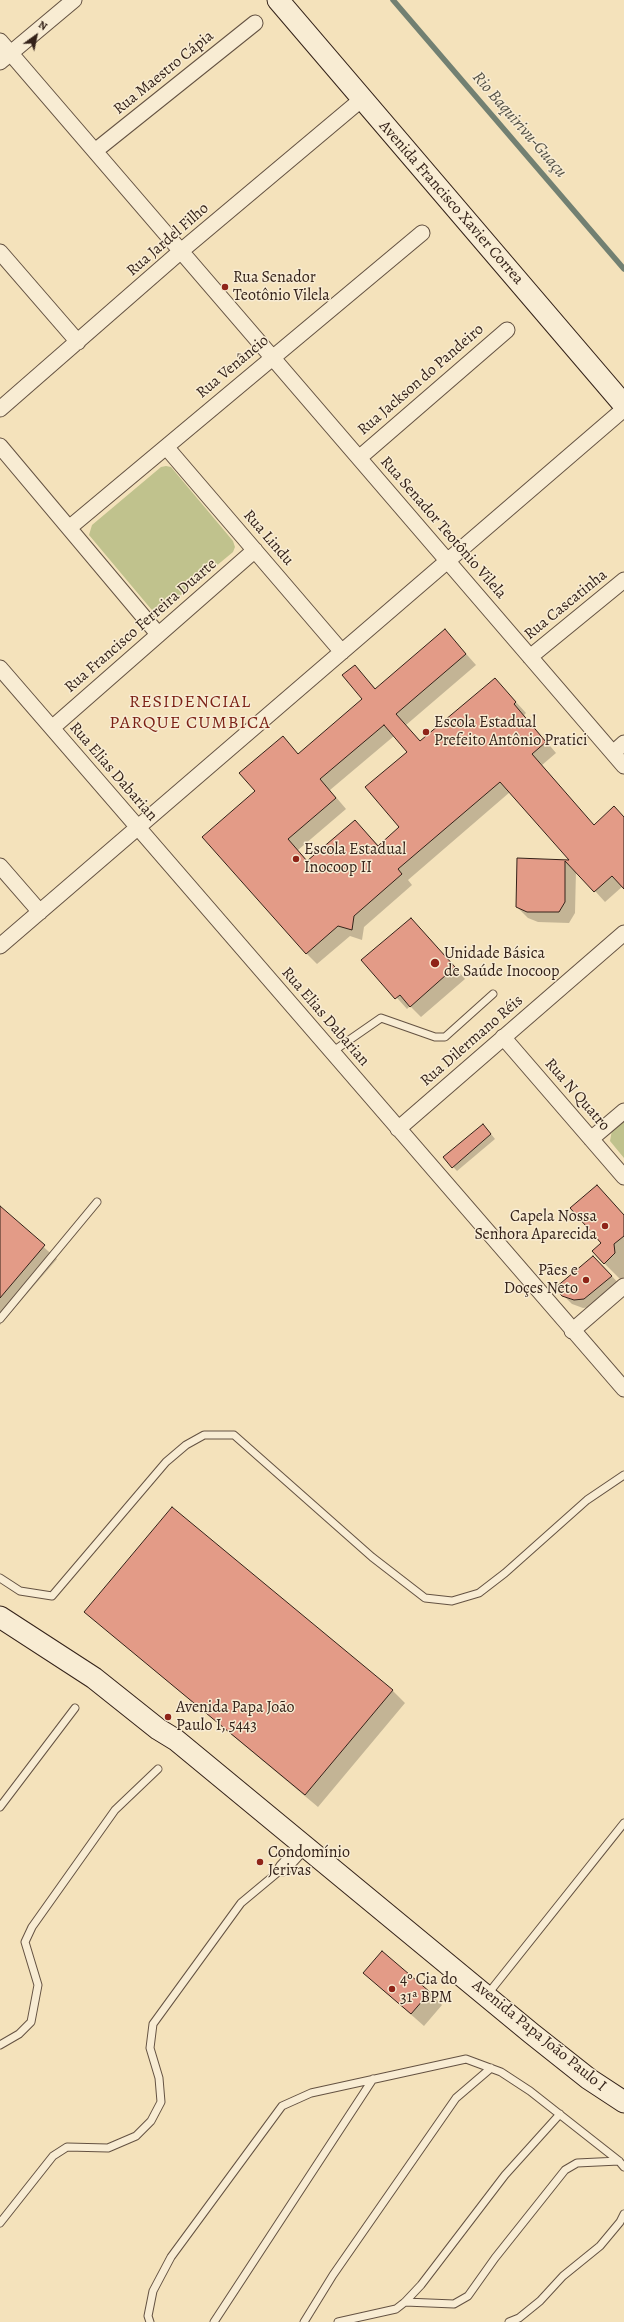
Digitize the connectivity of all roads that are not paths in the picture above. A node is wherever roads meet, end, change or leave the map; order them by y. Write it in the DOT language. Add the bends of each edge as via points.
graph roads {
  1 [pos="74,0"];
  2 [pos="278,0"];
  3 [pos="256,22"];
  4 [pos="0,41"];
  5 [pos="5,58"];
  6 [pos="362,99"];
  7 [pos="95,151"];
  8 [pos="422,233"];
  9 [pos="0,252"];
  10 [pos="181,252"];
  11 [pos="507,330"];
  12 [pos="78,342"];
  13 [pos="272,357"];
  14 [pos="624,405"];
  15 [pos="0,409"];
  16 [pos="624,409"];
  17 [pos="0,446"];
  18 [pos="166,448"];
  19 [pos="359,458"];
  20 [pos="69,528"];
  21 [pos="254,550"];
  22 [pos="448,562"];
  23 [pos="624,580"];
  24 [pos="158,634"];
  25 [pos="342,652"];
  26 [pos="530,657"];
  27 [pos="0,668"];
  28 [pos="52,728"];
  29 [pos="618,748"];
  30 [pos="624,766"];
  31 [pos="137,828"];
  32 [pos="0,866"];
  33 [pos="40,912"];
  34 [pos="624,933"];
  35 [pos="0,946"];
  36 [pos="493,994"];
  37 [pos="503,1037"];
  38 [pos="332,1052"];
  39 [pos="624,1111"];
  40 [pos="398,1129"];
  41 [pos="591,1139"];
  42 [pos="624,1177"];
  43 [pos="97,1202"];
  44 [pos="624,1286"];
  45 [pos="0,1319"];
  46 [pos="572,1331"];
  47 [pos="624,1389"];
  48 [pos="622,1477"];
  49 [pos="0,1578"];
  50 [pos="0,1617"];
  51 [pos="75,1708"];
  52 [pos="158,1768"];
  53 [pos="0,1807"];
  54 [pos="624,1823"];
  55 [pos="304,1845"];
  56 [pos="283,1868"];
  57 [pos="486,1995"];
  58 [pos="0,2045"];
  59 [pos="491,2068"];
  60 [pos="373,2079"];
  61 [pos="624,2102"];
  62 [pos="560,2114"];
  63 [pos="619,2161"];
  64 [pos="624,2167"];
  65 [pos="624,2214"];
  66 [pos="0,2223"];
  67 [pos="405,2302"];
  68 [pos="150,2322"];
  69 [pos="214,2322"];
  70 [pos="304,2322"];
  71 [pos="338,2322"];
  72 [pos="509,2322"];
  1 -- 5 [label="street"];
  2 -- 6 [label="main road, Avenida Francisco Xavier Correa"];
  3 -- 7 [label="street, Rua Maestro Cápia"];
  4 -- 5 [label="street, Rua Senador Teotônio Vilela"];
  5 -- 7 [label="street, Rua Senador Teotônio Vilela"];
  6 -- 10 [label="street, Rua Jardel Filho"];
  6 -- 14 [label="main road, Avenida Francisco Xavier Correa"];
  7 -- 10 [label="street, Rua Senador Teotônio Vilela"];
  8 -- 13 [label="street, Rua Venâncio"];
  9 -- 12 [label="street"];
  10 -- 12 [label="street, Rua Jardel Filho"];
  10 -- 13 [label="street, Rua Senador Teotônio Vilela"];
  11 -- 19 [label="street, Rua Jackson do Pandeiro"];
  12 -- 15 [label="street, Rua Jardel Filho"];
  13 -- 18 [label="street, Rua Venâncio"];
  13 -- 19 [label="street, Rua Senador Teotônio Vilela"];
  16 -- 22 [label="street"];
  17 -- 20 [label="street"];
  18 -- 20 [label="street, Rua Venâncio"];
  18 -- 21 [label="street, Rua Lindu"];
  19 -- 22 [label="street, Rua Senador Teotônio Vilela"];
  20 -- 24 [label="street"];
  21 -- 24 [label="street, Rua Francisco Ferreira Duarte"];
  21 -- 25 [label="street, Rua Lindu"];
  22 -- 25 [label="street"];
  22 -- 26 [label="street, Rua Senador Teotônio Vilela"];
  23 -- 26 [label="street, Rua Cascatinha"];
  24 -- 28 [label="street, Rua Francisco Ferreira Duarte"];
  25 -- 31 [label="street"];
  26 -- 29 [label="street, Rua Senador Teotônio Vilela"];
  27 -- 28 [label="street, Rua Elias Dabarian"];
  28 -- 31 [label="street, Rua Elias Dabarian"];
  29 -- 30 [label="street, Rua Senador Teotônio Vilela"];
  31 -- 33 [label="street"];
  31 -- 38 [label="street, Rua Elias Dabarian"];
  32 -- 33 [label="street"];
  33 -- 35 [label="street"];
  34 -- 37 [label="street, Rua Dilermano Réis"];
  36 -- 38 [label="lane" via="445,1037 435,1037 381,1018"];
  37 -- 40 [label="street, Rua Dilermano Réis"];
  37 -- 41 [label="street, Rua N Quatro"];
  38 -- 40 [label="street, Rua Elias Dabarian"];
  39 -- 41 [label="street"];
  40 -- 46 [label="street, Rua Elias Dabarian"];
  41 -- 42 [label="street, Rua N Quatro"];
  43 -- 45 [label="lane"];
  44 -- 46 [label="street"];
  46 -- 47 [label="street, Rua Elias Dabarian"];
  48 -- 49 [label="lane" via="587,1500 479,1593 452,1601 425,1598 372,1557 234,1435 204,1435 186,1445 166,1462 52,1596 20,1592"];
  50 -- 55 [label="main road, Avenida Papa João Paulo I" via="94,1678 158,1729 176,1740"];
  51 -- 53 [label="lane"];
  52 -- 58 [label="lane" via="115,1810 32,1927 25,1942 38,1986 31,2022 19,2034"];
  54 -- 57 [label="lane"];
  55 -- 56 [label="street"];
  55 -- 57 [label="main road, Avenida Papa João Paulo I"];
  56 -- 66 [label="lane" via="241,1903 153,2024 150,2048 159,2078 161,2102 151,2121 136,2136 108,2148 67,2147 54,2156"];
  57 -- 61 [label="main road, Avenida Papa João Paulo I" via="589,2079"];
  59 -- 60 [label="lane" via="466,2059"];
  59 -- 62 [label="lane" via="501,2072"];
  59 -- 70 [label="lane" via="456,2098 334,2274"];
  60 -- 68 [label="lane" via="311,2093 282,2106 171,2257 153,2291 148,2316"];
  60 -- 69 [label="lane"];
  62 -- 63 [label="lane"];
  62 -- 67 [label="lane" via="505,2175 421,2285"];
  63 -- 64 [label="lane"];
  63 -- 67 [label="lane" via="577,2163 565,2170 468,2296 454,2304"];
  65 -- 72 [label="lane" via="600,2246 563,2276 540,2301 519,2318"];
  67 -- 71 [label="lane" via="396,2309"];
}
